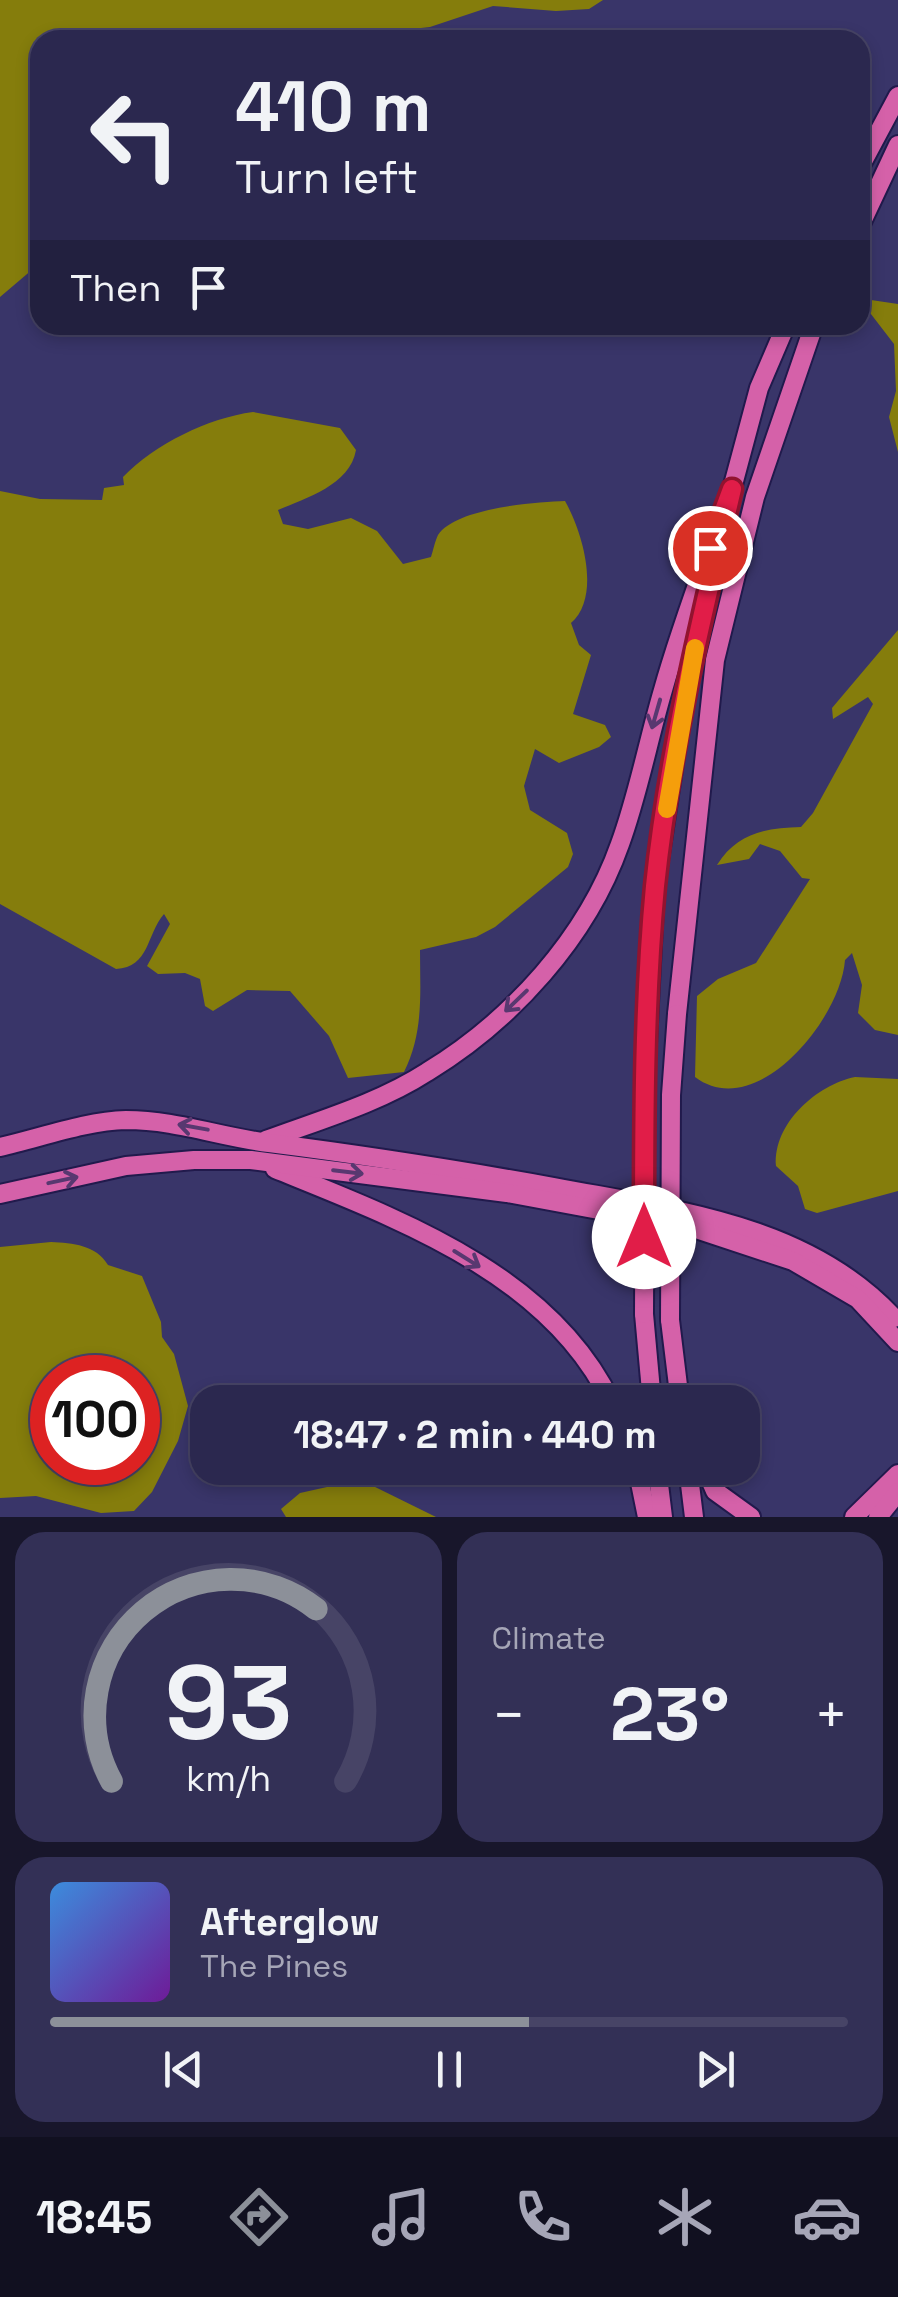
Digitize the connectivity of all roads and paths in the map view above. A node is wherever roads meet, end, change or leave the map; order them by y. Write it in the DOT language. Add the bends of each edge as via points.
graph roads {
  1 [pos="898,96"];
  2 [pos="898,145"];
  3 [pos="870,148"];
  4 [pos="870,205"];
  5 [pos="782,335"];
  6 [pos="811,335"];
  7 [pos="732,489"];
  8 [pos="261,1142"];
  9 [pos="0,1147"];
  10 [pos="252,1160"];
  11 [pos="0,1194"];
  12 [pos="898,1322"];
  13 [pos="898,1342"];
  14 [pos="603,1385"];
  15 [pos="650,1385"];
  16 [pos="680,1385"];
  17 [pos="898,1474"];
  18 [pos="640,1485"];
  19 [pos="659,1485"];
  20 [pos="690,1485"];
  21 [pos="712,1485"];
  22 [pos="898,1492"];
  23 [pos="647,1517"];
  24 [pos="663,1517"];
  25 [pos="694,1517"];
  26 [pos="750,1517"];
  27 [pos="854,1517"];
  28 [pos="878,1517"];
  1 -- 3 [label="highway"];
  2 -- 4 [label="highway"];
  5 -- 7 [label="highway" via="758,388"];
  6 -- 16 [label="highway, bridge" via="755,497 714,660 671,1096 670,1320"];
  7 -- 8 [label="highway, one-way" via="664,686 621,842 602,890 568,940 481,1035 426,1074"];
  7 -- 15 [label="highway, bridge" via="685,691 655,886 645,1082 644,1314"];
  8 -- 9 [label="highway, one-way" via="190,1125 123,1120"];
  8 -- 12 [label="highway" via="406,1160 733,1223 798,1248 866,1288"];
  11 -- 10 [label="highway, one-way" via="126,1166"];
  10 -- 13 [label="highway, one-way" via="507,1193 724,1236 793,1260 858,1299"];
  10 -- 14 [label="highway, one-way" via="434,1238 500,1279 559,1328"];
  17 -- 27 [label="highway"];
  18 -- 23 [label="highway"];
  19 -- 24 [label="highway"];
  20 -- 25 [label="highway"];
  21 -- 26 [label="highway"];
  22 -- 28 [label="highway"];
}
